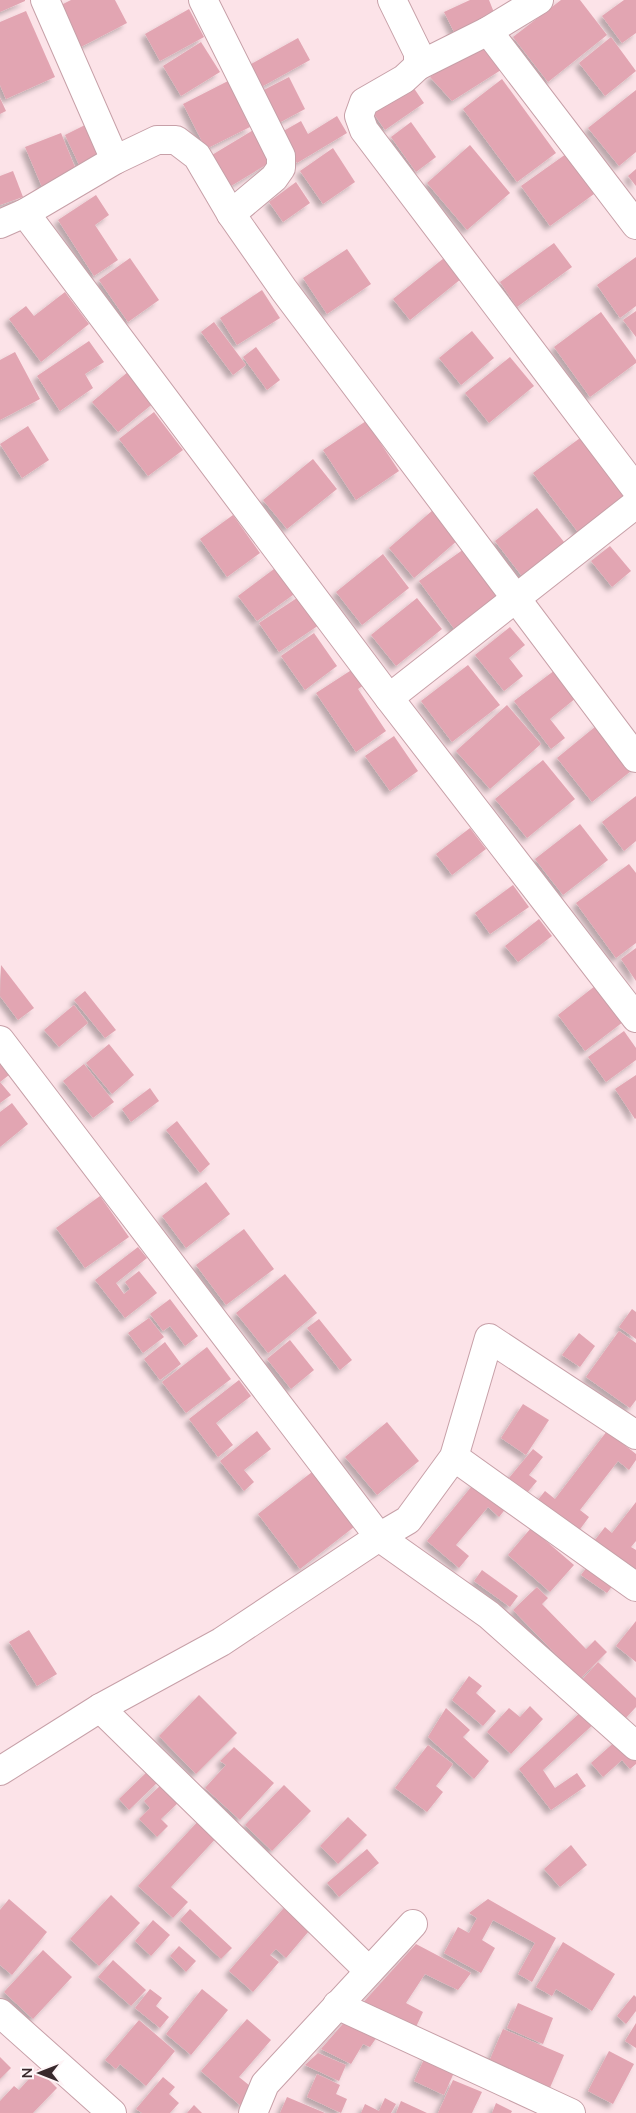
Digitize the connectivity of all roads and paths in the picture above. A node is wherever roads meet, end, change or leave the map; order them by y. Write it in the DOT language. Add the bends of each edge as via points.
graph roads {
  1 [pos="45,0"];
  2 [pos="203,0"];
  3 [pos="392,0"];
  4 [pos="539,0"];
  5 [pos="488,30"];
  6 [pos="418,66"];
  7 [pos="115,160"];
  8 [pos="25,213"];
  9 [pos="231,214"];
  10 [pos="0,224"];
  11 [pos="636,225"];
  12 [pos="636,489"];
  13 [pos="636,504"];
  14 [pos="516,598"];
  15 [pos="389,698"];
  16 [pos="636,758"];
  17 [pos="636,1018"];
  18 [pos="0,1040"];
  19 [pos="636,1435"];
  20 [pos="454,1456"];
  21 [pos="379,1537"];
  22 [pos="636,1587"];
  23 [pos="100,1708"];
  24 [pos="636,1746"];
  25 [pos="0,1771"];
  26 [pos="413,1924"];
  27 [pos="369,1970"];
  28 [pos="337,2005"];
  29 [pos="0,2013"];
  30 [pos="112,2113"];
  31 [pos="253,2113"];
  32 [pos="571,2113"];
  1 -- 7 [label="street"];
  2 -- 9 [label="street" via="280,156 282,168"];
  3 -- 6 [label="street" via="418,53"];
  4 -- 5 [label="street"];
  5 -- 6 [label="street"];
  5 -- 11 [label="street"];
  6 -- 12 [label="street" via="404,80 364,102 359,116 364,130"];
  7 -- 8 [label="street"];
  7 -- 9 [label="street" via="157,140 176,140 197,156"];
  8 -- 10 [label="street"];
  8 -- 15 [label="street"];
  9 -- 14 [label="street" via="284,290"];
  13 -- 14 [label="street"];
  14 -- 15 [label="street"];
  14 -- 16 [label="street"];
  15 -- 17 [label="street"];
  18 -- 21 [label="street"];
  19 -- 20 [label="street" via="489,1338"];
  20 -- 21 [label="street" via="408,1520"];
  20 -- 22 [label="street"];
  21 -- 23 [label="street" via="221,1642"];
  21 -- 24 [label="street" via="489,1615"];
  23 -- 25 [label="street"];
  23 -- 27 [label="street"];
  26 -- 27 [label="street"];
  27 -- 28 [label="street"];
  28 -- 31 [label="street" via="265,2084"];
  28 -- 32 [label="street"];
  29 -- 30 [label="street"];
}
